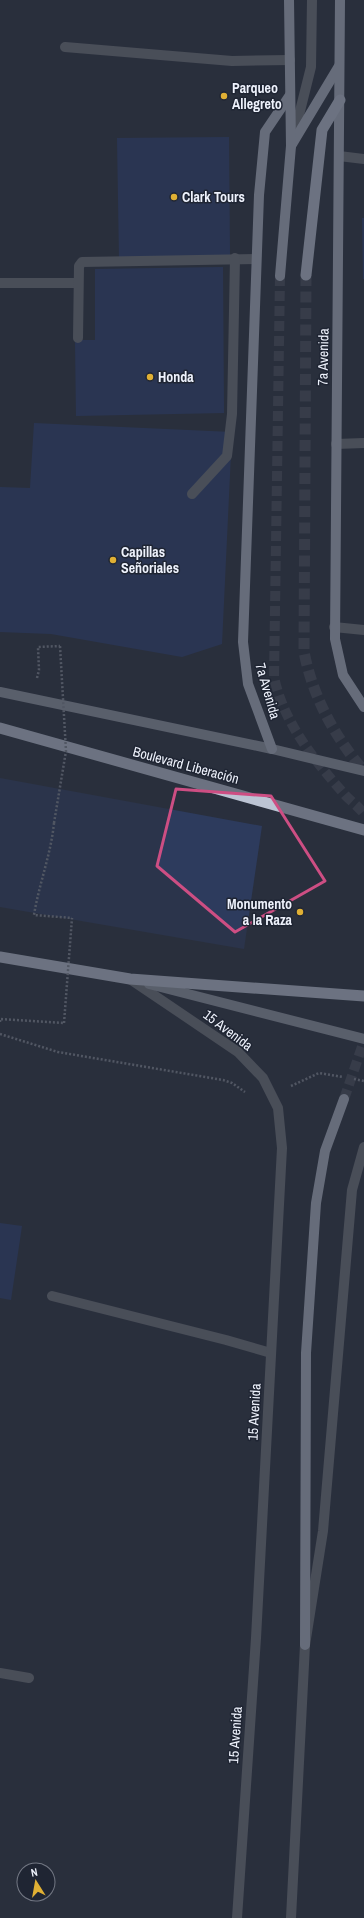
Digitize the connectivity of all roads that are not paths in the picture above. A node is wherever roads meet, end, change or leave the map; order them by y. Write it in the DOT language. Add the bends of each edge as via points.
graph roads {
  1 [pos="289,0"];
  2 [pos="312,0"];
  3 [pos="340,0"];
  4 [pos="65,47"];
  5 [pos="290,60"];
  6 [pos="340,65"];
  7 [pos="290,95"];
  8 [pos="340,100"];
  9 [pos="290,146"];
  10 [pos="339,156"];
  11 [pos="364,159"];
  12 [pos="235,258"];
  13 [pos="256,259"];
  14 [pos="306,275"];
  15 [pos="280,276"];
  16 [pos="0,283"];
  17 [pos="78,283"];
  18 [pos="78,338"];
  19 [pos="364,443"];
  20 [pos="336,444"];
  21 [pos="192,494"];
  22 [pos="334,627"];
  23 [pos="364,630"];
  24 [pos="0,692"];
  25 [pos="364,707"];
  26 [pos="0,728"];
  27 [pos="272,749"];
  28 [pos="364,771"];
  29 [pos="364,830"];
  30 [pos="0,957"];
  31 [pos="130,978"];
  32 [pos="364,996"];
  33 [pos="364,1039"];
  34 [pos="344,1099"];
  35 [pos="364,1147"];
  36 [pos="52,1296"];
  37 [pos="272,1353"];
  38 [pos="305,1645"];
  39 [pos="0,1674"];
  40 [pos="30,1678"];
  41 [pos="237,1918"];
  42 [pos="291,1918"];
  1 -- 5 [label="main road"];
  2 -- 9 [label="street" via="311,67"];
  3 -- 6 [label="main road, 7a Avenida"];
  4 -- 5 [label="street" via="232,61"];
  5 -- 7 [label="main road"];
  6 -- 8 [label="main road, 7a Avenida"];
  6 -- 9 [label="main road"];
  7 -- 9 [label="main road"];
  7 -- 13 [label="main road, 7a Avenida" via="265,132"];
  8 -- 10 [label="main road, 7a Avenida"];
  8 -- 14 [label="highway" via="322,130"];
  9 -- 15 [label="main road"];
  10 -- 11 [label="street"];
  10 -- 20 [label="main road, 7a Avenida"];
  12 -- 13 [label="street"];
  12 -- 17 [label="street" via="88,261 82,262 79,266"];
  12 -- 21 [label="street" via="232,414 227,456"];
  13 -- 27 [label="main road, 7a Avenida" via="243,642 248,684"];
  16 -- 17 [label="street"];
  17 -- 18 [label="street"];
  19 -- 20 [label="street"];
  20 -- 22 [label="main road, 7a Avenida"];
  22 -- 23 [label="street"];
  22 -- 25 [label="main road, 7a Avenida" via="336,650 344,675"];
  24 -- 27 [label="main road"];
  26 -- 29 [label="highway, Boulevard Liberación"];
  27 -- 28 [label="main road"];
  30 -- 31 [label="highway"];
  31 -- 32 [label="highway"];
  31 -- 33 [label="main road"];
  31 -- 37 [label="street, 15 Avenida" via="238,1052 263,1078 278,1108 282,1148"];
  34 -- 38 [label="main road" via="325,1151 316,1211 306,1353"];
  35 -- 38 [label="street" via="352,1190 323,1530"];
  36 -- 37 [label="street"];
  37 -- 41 [label="street, 15 Avenida"];
  38 -- 42 [label="street"];
  39 -- 40 [label="street"];
}
